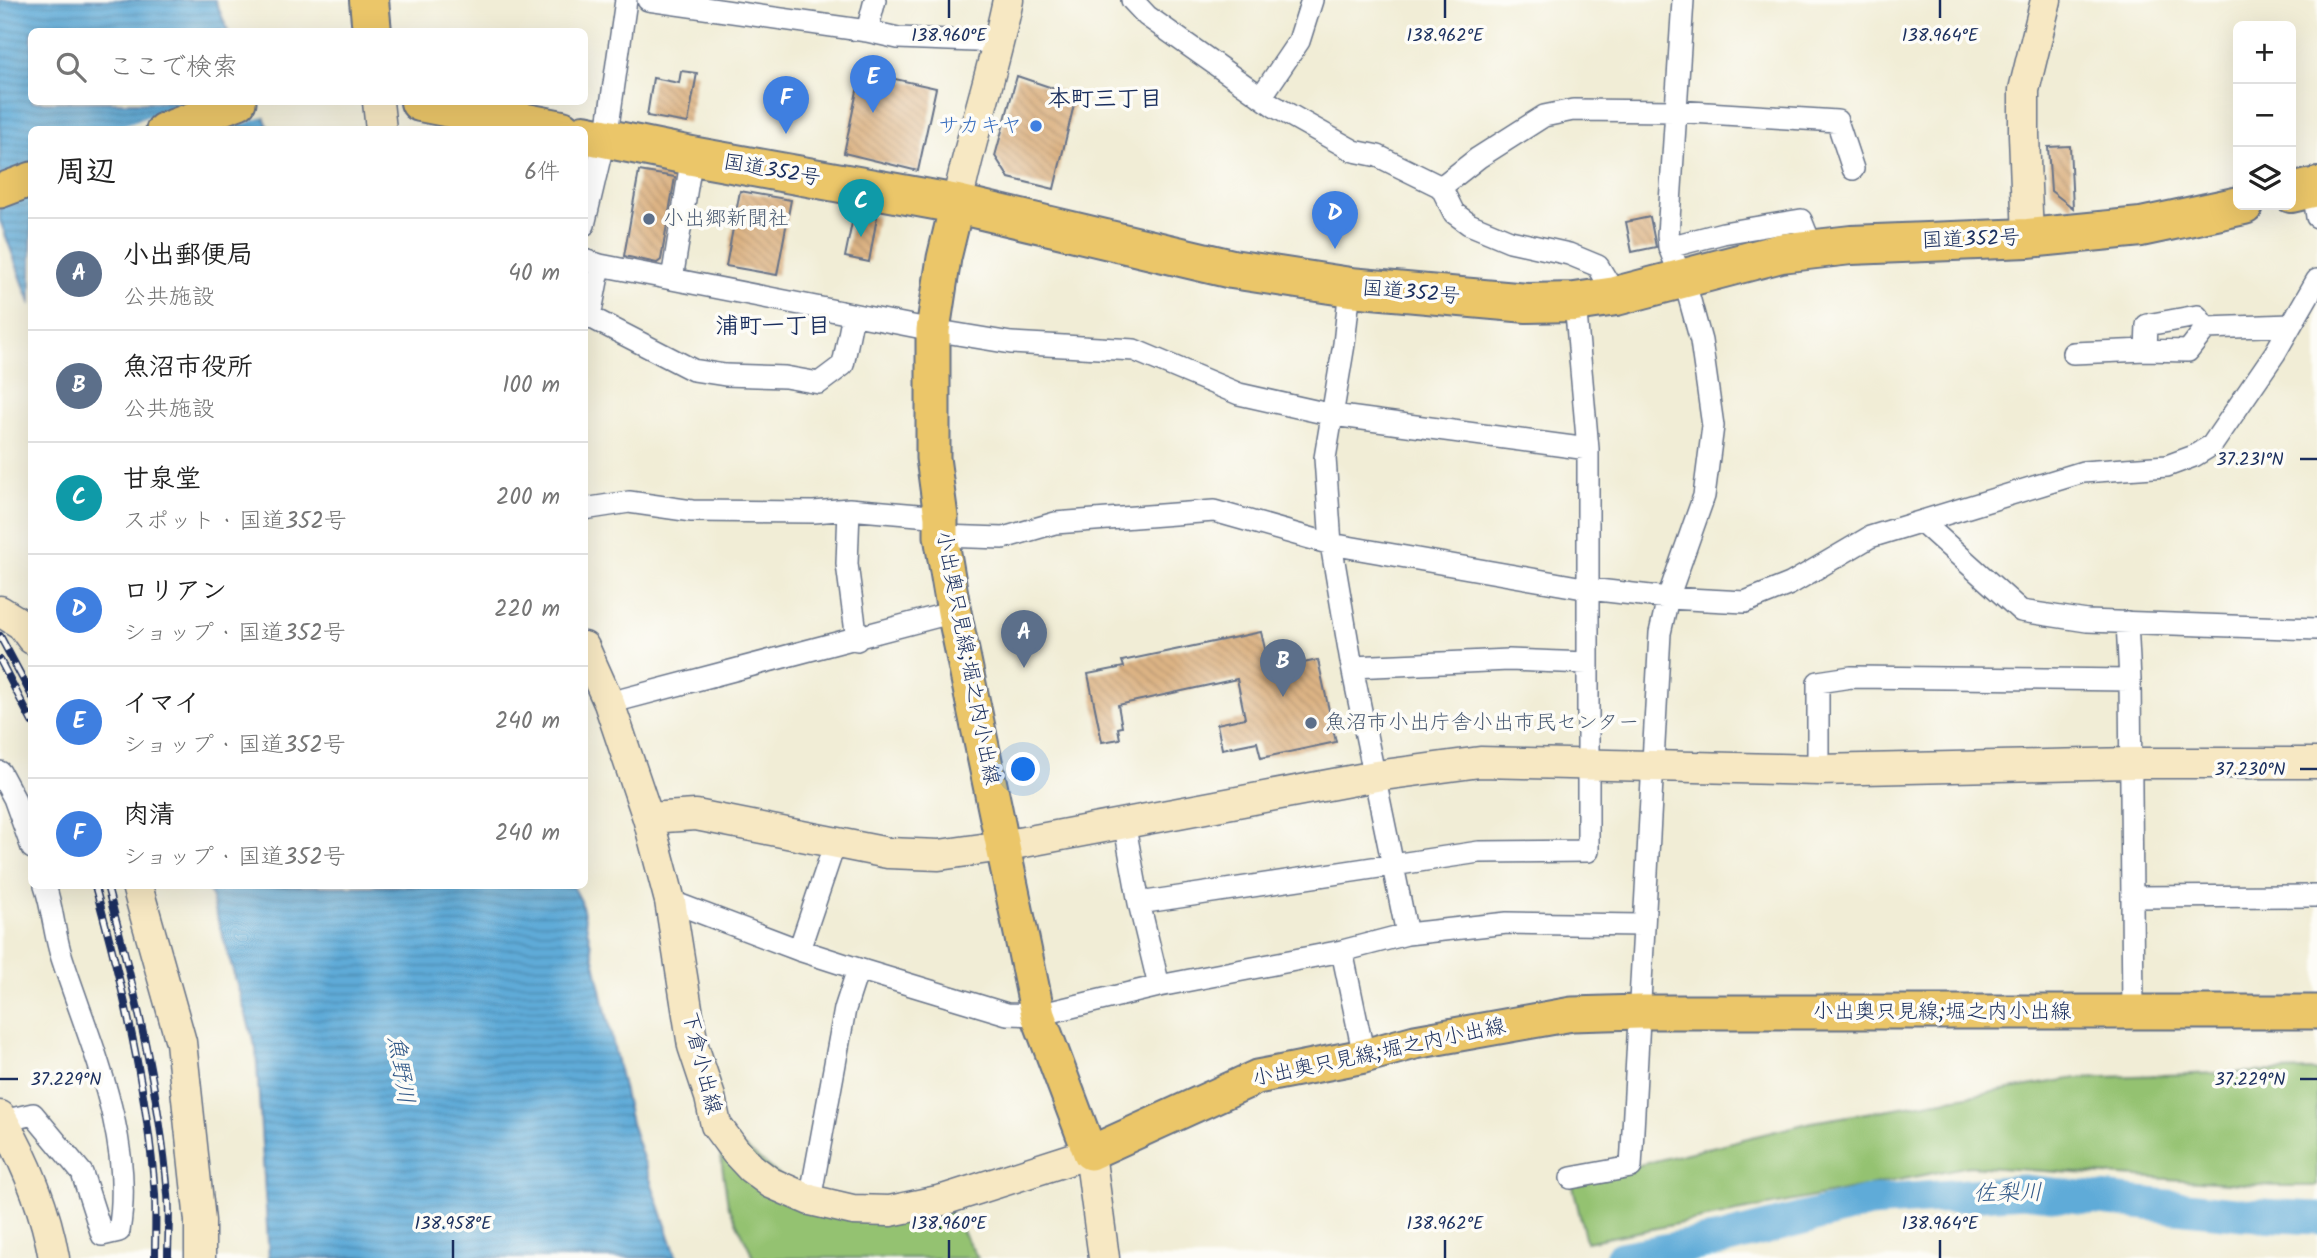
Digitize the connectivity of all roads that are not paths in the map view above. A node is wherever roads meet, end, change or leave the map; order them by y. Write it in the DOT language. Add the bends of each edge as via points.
graph roads {
  1 [pos="369,0"];
  2 [pos="626,0"];
  3 [pos="648,0"];
  4 [pos="875,0"];
  5 [pos="1008,0"];
  6 [pos="1132,0"];
  7 [pos="1312,0"];
  8 [pos="1683,0"];
  9 [pos="2046,0"];
  10 [pos="372,28"];
  11 [pos="867,31"];
  12 [pos="1000,42"];
  13 [pos="1261,97"];
  14 [pos="231,105"];
  15 [pos="378,105"];
  16 [pos="435,105"];
  17 [pos="1675,111"];
  18 [pos="174,126"];
  19 [pos="381,126"];
  20 [pos="542,126"];
  21 [pos="595,136"];
  22 [pos="692,156"];
  23 [pos="1853,169"];
  24 [pos="28,180"];
  25 [pos="1441,187"];
  26 [pos="0,191"];
  27 [pos="588,193"];
  28 [pos="957,204"];
  29 [pos="2233,207"];
  30 [pos="2028,238"];
  31 [pos="592,262"];
  32 [pos="1675,262"];
  33 [pos="672,279"];
  34 [pos="2317,280"];
  35 [pos="1349,287"];
  36 [pos="1616,296"];
  37 [pos="1575,302"];
  38 [pos="853,315"];
  39 [pos="2291,325"];
  40 [pos="2206,328"];
  41 [pos="933,330"];
  42 [pos="2146,351"];
  43 [pos="2073,353"];
  44 [pos="1333,415"];
  45 [pos="1588,449"];
  46 [pos="588,508"];
  47 [pos="849,509"];
  48 [pos="1922,522"];
  49 [pos="941,526"];
  50 [pos="1331,544"];
  51 [pos="1590,589"];
  52 [pos="1668,598"];
  53 [pos="0,611"];
  54 [pos="954,612"];
  55 [pos="2127,622"];
  56 [pos="2317,629"];
  57 [pos="28,634"];
  58 [pos="857,640"];
  59 [pos="588,656"];
  60 [pos="1587,663"];
  61 [pos="1352,667"];
  62 [pos="2130,680"];
  63 [pos="609,703"];
  64 [pos="1588,763"];
  65 [pos="2130,763"];
  66 [pos="2317,763"];
  67 [pos="1654,767"];
  68 [pos="1818,770"];
  69 [pos="0,772"];
  70 [pos="1376,776"];
  71 [pos="648,818"];
  72 [pos="1124,822"];
  73 [pos="28,837"];
  74 [pos="835,843"];
  75 [pos="1003,846"];
  76 [pos="1393,865"];
  77 [pos="45,889"];
  78 [pos="138,889"];
  79 [pos="2317,896"];
  80 [pos="2132,897"];
  81 [pos="670,901"];
  82 [pos="1139,903"];
  83 [pos="1643,925"];
  84 [pos="1406,934"];
  85 [pos="799,950"];
  86 [pos="1342,951"];
  87 [pos="858,969"];
  88 [pos="1159,986"];
  89 [pos="1639,1012"];
  90 [pos="2133,1012"];
  91 [pos="2317,1012"];
  92 [pos="1038,1015"];
  93 [pos="1364,1056"];
  94 [pos="2,1119"];
  95 [pos="1090,1153"];
  96 [pos="1571,1178"];
  97 [pos="810,1199"];
  98 [pos="54,1258"];
  99 [pos="200,1258"];
  100 [pos="1104,1258"];
  1 -- 10 [label="highway"];
  2 -- 21 [label="street"];
  3 -- 11 [label="street"];
  4 -- 11 [label="street"];
  5 -- 12 [label="street"];
  6 -- 13 [label="street" via="1147,16"];
  7 -- 13 [label="street" via="1299,41"];
  8 -- 17 [label="street"];
  9 -- 30 [label="street" via="2024,90"];
  11 -- 12 [label="street" via="898,38"];
  12 -- 28 [label="street"];
  13 -- 25 [label="street" via="1354,151 1378,156"];
  14 -- 18 [label="main road"];
  15 -- 19 [label="street"];
  16 -- 20 [label="highway"];
  17 -- 23 [label="street" via="1837,121"];
  17 -- 25 [label="street" via="1573,110 1544,116"];
  17 -- 32 [label="street"];
  21 -- 22 [label="highway, 国道352号"];
  21 -- 27 [label="street"];
  22 -- 28 [label="highway, 国道352号"];
  22 -- 33 [label="street"];
  24 -- 26 [label="main road"];
  25 -- 36 [label="street" via="1454,213 1469,224 1598,266"];
  28 -- 35 [label="highway, 国道352号" via="1231,269"];
  28 -- 41 [label="main road, 小出奥只見線;堀之内小出線"];
  29 -- 30 [label="highway, 国道352号" via="2141,227"];
  30 -- 32 [label="highway, 国道352号" via="1851,245"];
  31 -- 33 [label="street"];
  31 -- 38 [label="street" via="590,317 693,370 819,383 843,365"];
  32 -- 36 [label="highway, 国道352号"];
  32 -- 52 [label="street" via="1701,341 1713,426 1704,496"];
  33 -- 38 [label="street"];
  34 -- 39 [label="street"];
  35 -- 37 [label="highway, 国道352号" via="1527,303"];
  35 -- 44 [label="street"];
  36 -- 37 [label="highway, 国道352号"];
  37 -- 45 [label="street"];
  38 -- 41 [label="street"];
  39 -- 40 [label="street"];
  39 -- 48 [label="street" via="2212,445 2194,457 2167,466 2083,472"];
  40 -- 42 [label="street" via="2188,351"];
  40 -- 42 [label="street" via="2197,316 2147,325"];
  41 -- 44 [label="street" via="1012,343 1134,351 1239,394"];
  41 -- 49 [label="main road, 小出奥只見線;堀之内小出線" via="933,458"];
  42 -- 43 [label="street"];
  44 -- 45 [label="street"];
  44 -- 50 [label="street" via="1325,458"];
  45 -- 51 [label="street"];
  46 -- 47 [label="street" via="629,502 692,511"];
  47 -- 49 [label="street"];
  47 -- 58 [label="street" via="847,564"];
  48 -- 52 [label="street" via="1870,537 1790,584 1745,602"];
  48 -- 55 [label="street" via="2021,611"];
  49 -- 50 [label="street" via="1003,538 1055,523 1214,511"];
  49 -- 54 [label="main road, 小出奥只見線;堀之内小出線"];
  50 -- 51 [label="street"];
  50 -- 61 [label="street"];
  51 -- 52 [label="street"];
  51 -- 60 [label="street"];
  52 -- 67 [label="street" via="1660,634"];
  53 -- 57 [label="street"];
  54 -- 58 [label="street"];
  54 -- 75 [label="main road, 小出奥只見線;堀之内小出線"];
  55 -- 56 [label="street"];
  55 -- 62 [label="street"];
  58 -- 63 [label="street"];
  59 -- 63 [label="street, 下倉小出線"];
  60 -- 61 [label="street" via="1509,660"];
  60 -- 64 [label="street"];
  61 -- 70 [label="street"];
  62 -- 65 [label="street"];
  62 -- 68 [label="street" via="1852,677 1818,682"];
  63 -- 71 [label="street, 下倉小出線"];
  64 -- 67 [label="street"];
  64 -- 70 [label="street" via="1480,761"];
  64 -- 76 [label="street" via="1588,851 1479,852"];
  65 -- 66 [label="street"];
  65 -- 68 [label="street"];
  65 -- 80 [label="street"];
  67 -- 68 [label="street"];
  67 -- 83 [label="street"];
  69 -- 73 [label="street"];
  70 -- 72 [label="street"];
  70 -- 76 [label="street"];
  71 -- 74 [label="street" via="696,814"];
  71 -- 81 [label="street, 下倉小出線"];
  72 -- 75 [label="street"];
  72 -- 82 [label="street"];
  74 -- 75 [label="street" via="888,853 939,855"];
  74 -- 85 [label="street"];
  75 -- 92 [label="main road, 小出奥只見線;堀之内小出線"];
  76 -- 82 [label="street"];
  76 -- 84 [label="street"];
  77 -- 94 [label="street" via="60,954 107,1087 124,1203 119,1231 102,1235 82,1173 33,1114"];
  78 -- 99 [label="street" via="181,1042"];
  79 -- 80 [label="street"];
  80 -- 90 [label="street"];
  81 -- 85 [label="street"];
  81 -- 97 [label="street, 下倉小出線" via="693,1046 716,1125 751,1168 772,1183"];
  82 -- 88 [label="street"];
  83 -- 84 [label="street" via="1507,923"];
  83 -- 89 [label="street"];
  84 -- 86 [label="street"];
  85 -- 87 [label="street"];
  86 -- 88 [label="street"];
  86 -- 93 [label="street"];
  87 -- 92 [label="street" via="1007,1014"];
  87 -- 97 [label="street" via="845,1009"];
  88 -- 92 [label="street"];
  89 -- 90 [label="main road, 小出奥只見線;堀之内小出線"];
  89 -- 93 [label="main road, 小出奥只見線;堀之内小出線" via="1572,1014 1415,1042"];
  89 -- 96 [label="street" via="1631,1167"];
  90 -- 91 [label="main road, 小出奥只見線;堀之内小出線"];
  92 -- 95 [label="main road, 小出奥只見線;堀之内小出線"];
  93 -- 95 [label="main road, 小出奥只見線;堀之内小出線" via="1257,1077"];
  94 -- 98 [label="street" via="35,1187"];
  95 -- 97 [label="street, 下倉小出線" via="943,1200 890,1211 853,1210"];
  95 -- 100 [label="street"];
}
